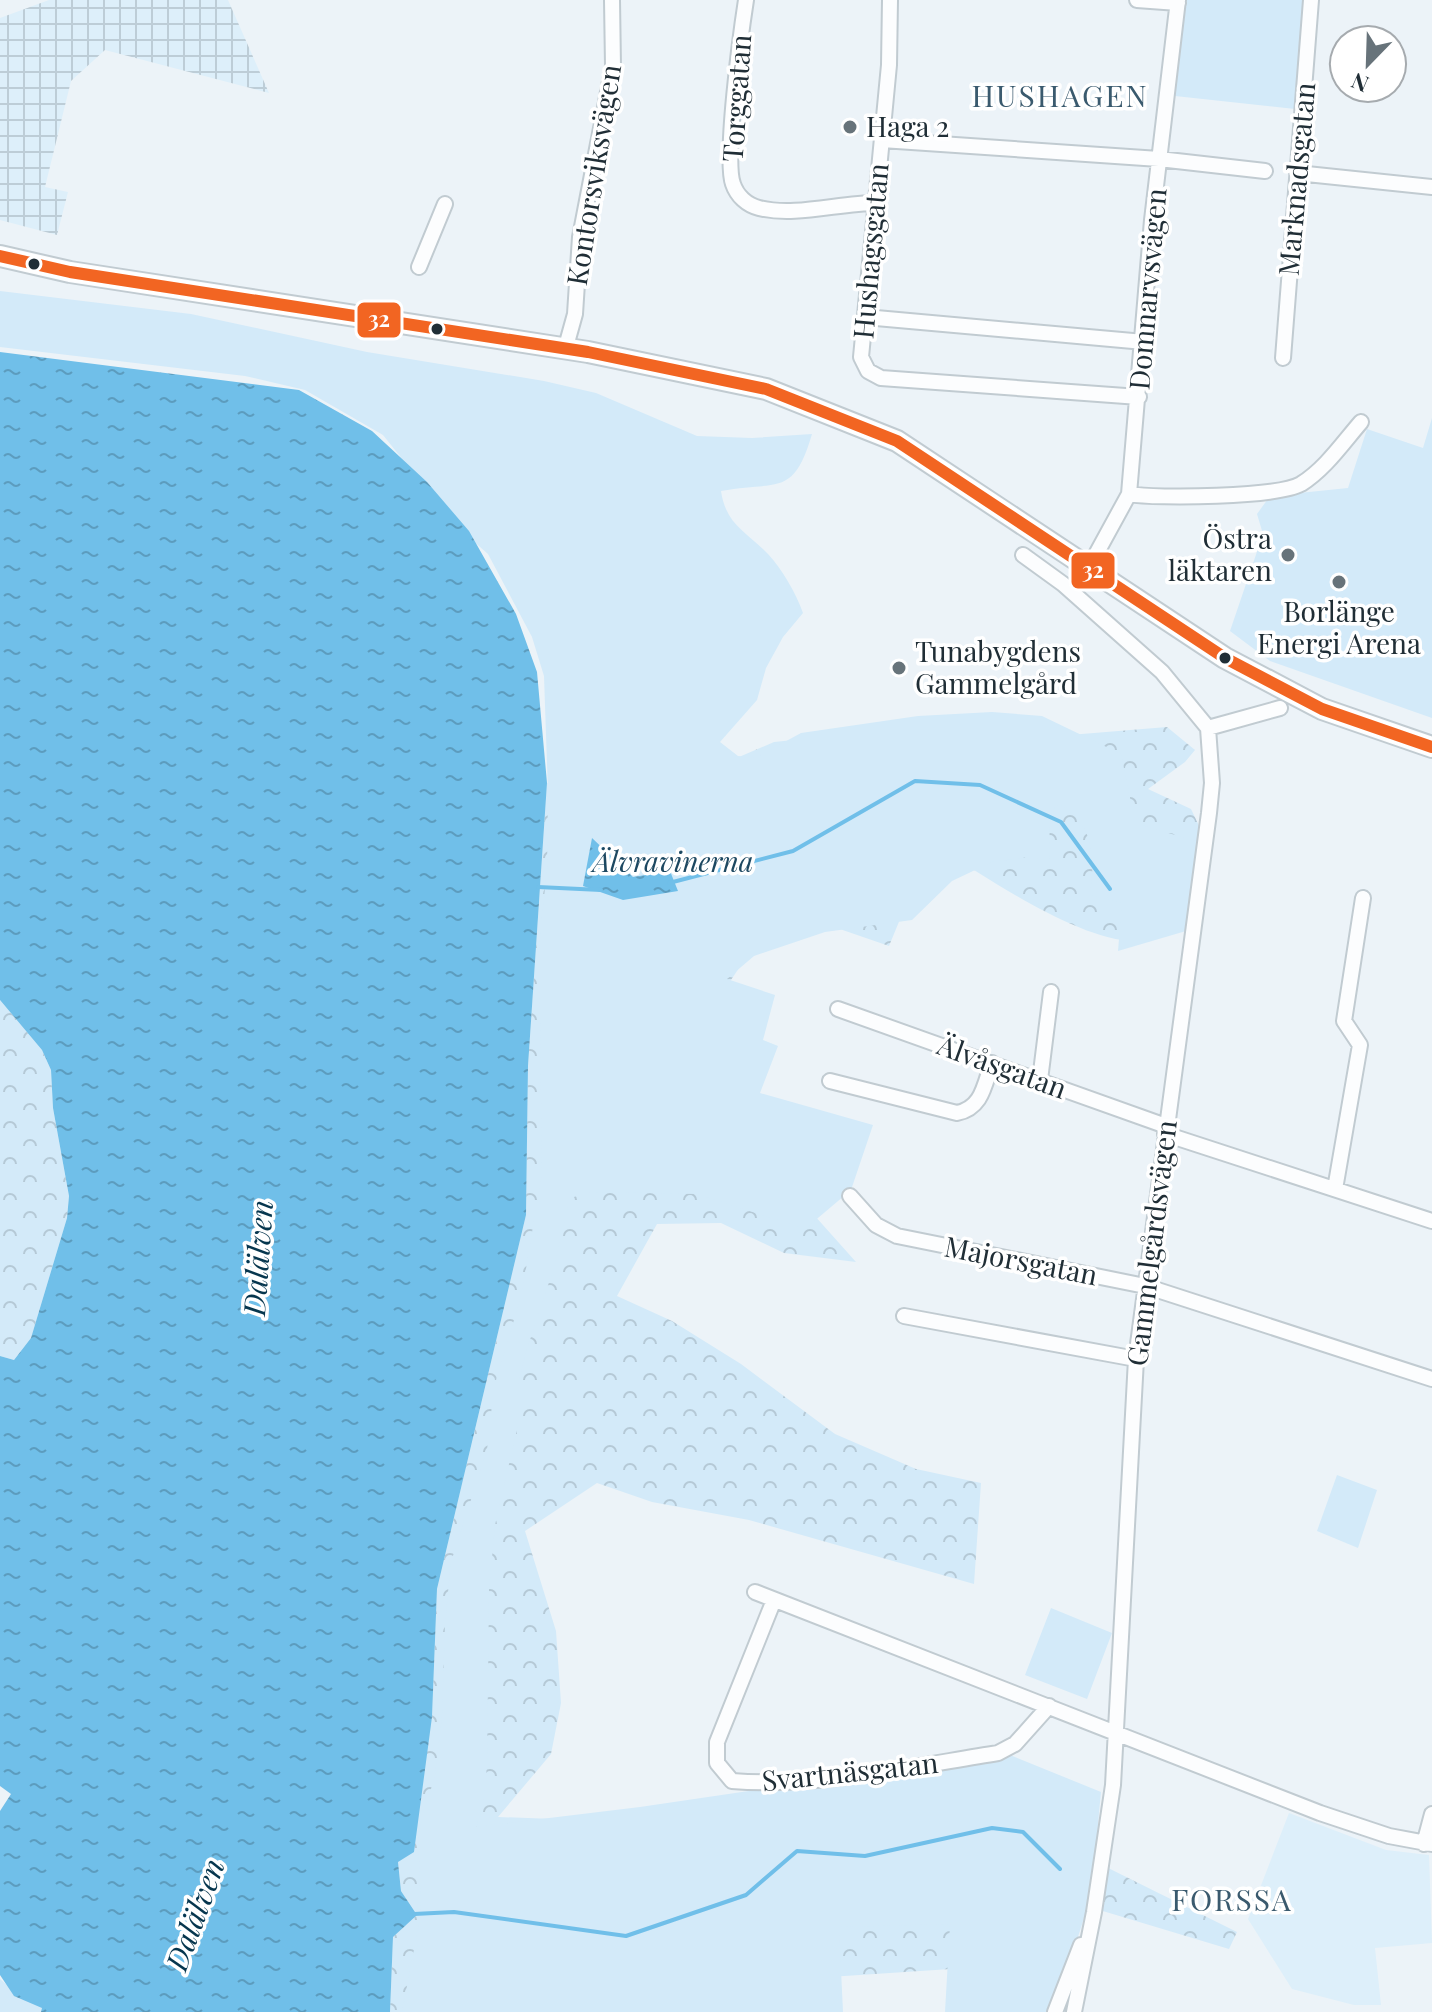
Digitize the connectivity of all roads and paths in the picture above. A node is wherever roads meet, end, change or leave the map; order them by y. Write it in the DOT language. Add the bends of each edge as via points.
graph roads {
  1 [pos="612,0"];
  2 [pos="746,0"];
  3 [pos="890,0"];
  4 [pos="1137,0"];
  5 [pos="1311,0"];
  6 [pos="1178,1"];
  7 [pos="882,140"];
  8 [pos="1159,159"];
  9 [pos="1265,171"];
  10 [pos="1297,173"];
  11 [pos="1432,187"];
  12 [pos="876,203"];
  13 [pos="445,204"];
  14 [pos="0,256"];
  15 [pos="419,267"];
  16 [pos="865,317"];
  17 [pos="1144,342"];
  18 [pos="565,350"];
  19 [pos="1283,358"];
  20 [pos="1139,397"];
  21 [pos="1361,422"];
  22 [pos="1129,494"];
  23 [pos="1023,555"];
  24 [pos="1088,569"];
  25 [pos="1280,708"];
  26 [pos="1208,728"];
  27 [pos="1432,747"];
  28 [pos="1363,898"];
  29 [pos="1051,992"];
  30 [pos="838,1009"];
  31 [pos="992,1063"];
  32 [pos="1040,1080"];
  33 [pos="830,1081"];
  34 [pos="1166,1130"];
  35 [pos="1335,1189"];
  36 [pos="850,1196"];
  37 [pos="1432,1221"];
  38 [pos="1145,1286"];
  39 [pos="904,1316"];
  40 [pos="1136,1359"];
  41 [pos="1432,1379"];
  42 [pos="755,1592"];
  43 [pos="774,1600"];
  44 [pos="1049,1706"];
  45 [pos="1117,1732"];
  46 [pos="1432,1814"];
  47 [pos="1428,1844"];
  48 [pos="1094,1912"];
  49 [pos="1055,2012"];
  50 [pos="1074,2012"];
  1 -- 18 [label="street, Kontorsviksvägen" via="613,66 580,237 575,314"];
  2 -- 12 [label="street, Torggatan" via="731,155 732,182 741,199 758,208 781,210"];
  3 -- 7 [label="street, Hushagsgatan"];
  4 -- 6 [label="street"];
  5 -- 10 [label="street, Marknadsgatan"];
  6 -- 8 [label="street, Domnarvsvägen"];
  7 -- 8 [label="street"];
  7 -- 12 [label="street, Hushagsgatan"];
  8 -- 9 [label="street"];
  8 -- 17 [label="street, Domnarvsvägen"];
  10 -- 11 [label="street"];
  10 -- 19 [label="street, Marknadsgatan"];
  12 -- 16 [label="street, Hushagsgatan"];
  13 -- 15 [label="street"];
  14 -- 18 [label="street" via="70,272"];
  16 -- 17 [label="street"];
  16 -- 20 [label="street, Hushagsgatan" via="861,357 868,371 881,378"];
  17 -- 20 [label="street, Domnarvsvägen"];
  18 -- 24 [label="street" via="766,389 897,441"];
  20 -- 22 [label="street, Domnarvsvägen"];
  21 -- 22 [label="street" via="1298,486 1157,499"];
  22 -- 24 [label="street, Domnarvsvägen"];
  23 -- 26 [label="street" via="1162,672"];
  24 -- 27 [label="street" via="1225,658 1322,709"];
  25 -- 26 [label="street"];
  26 -- 34 [label="street, Gammelgårdsvägen" via="1209,813"];
  28 -- 35 [label="street" via="1344,1021 1360,1045"];
  29 -- 32 [label="street"];
  30 -- 31 [label="street, Älvåsgatan"];
  31 -- 32 [label="street, Älvåsgatan"];
  31 -- 33 [label="street" via="979,1101 957,1113"];
  32 -- 34 [label="street, Älvåsgatan"];
  34 -- 35 [label="street, Älvåsgatan"];
  34 -- 38 [label="street, Gammelgårdsvägen"];
  35 -- 37 [label="street, Älvåsgatan"];
  36 -- 38 [label="street, Majorsgatan" via="876,1225 897,1236"];
  38 -- 40 [label="street, Gammelgårdsvägen"];
  38 -- 41 [label="street, Majorsgatan"];
  39 -- 40 [label="street"];
  40 -- 45 [label="street, Gammelgårdsvägen"];
  42 -- 43 [label="street"];
  43 -- 44 [label="street"];
  43 -- 44 [label="street, Svartnäsgatan" via="717,1742 717,1763 732,1781 878,1772 998,1753 1015,1744"];
  44 -- 45 [label="street"];
  45 -- 47 [label="street" via="1320,1813"];
  45 -- 48 [label="street, Gammelgårdsvägen"];
  46 -- 47 [label="street"];
  48 -- 49 [label="street"];
  48 -- 50 [label="street, Gammelgårdsvägen"];
}
